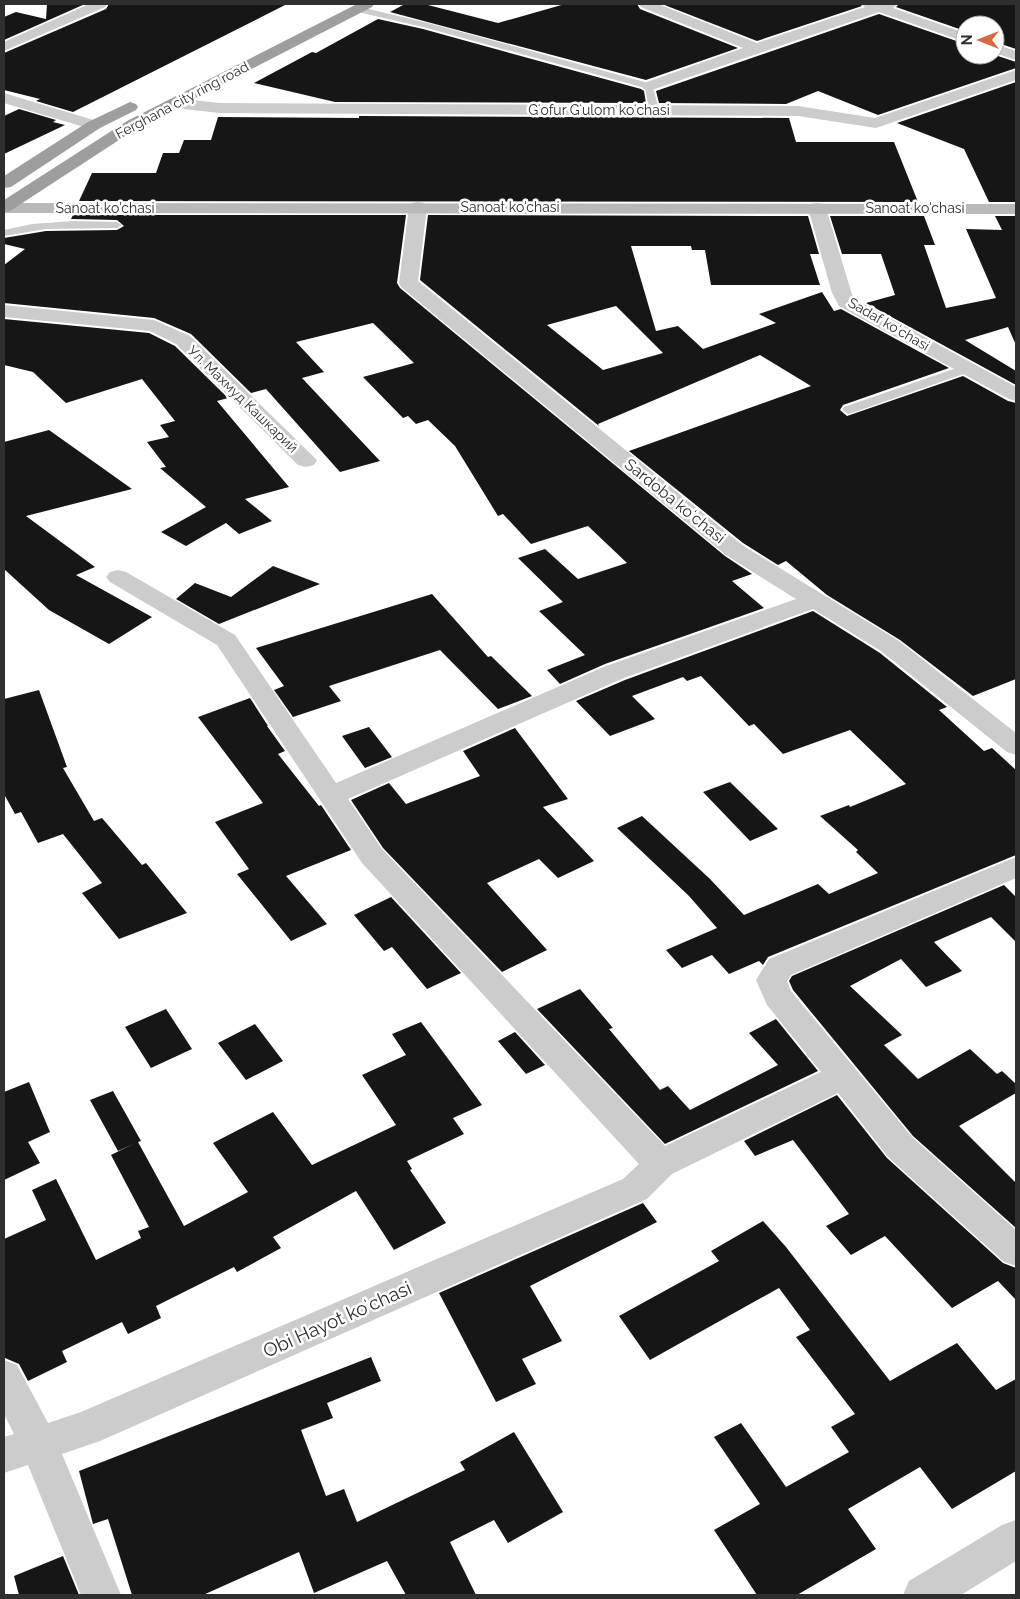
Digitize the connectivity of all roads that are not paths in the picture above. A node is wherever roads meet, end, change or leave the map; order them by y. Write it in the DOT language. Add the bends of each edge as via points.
graph roads {
  1 [pos="100,4"];
  2 [pos="340,4"];
  3 [pos="646,4"];
  4 [pos="879,5"];
  5 [pos="361,6"];
  6 [pos="955,34"];
  7 [pos="4,47"];
  8 [pos="757,48"];
  9 [pos="220,63"];
  10 [pos="1016,75"];
  11 [pos="649,86"];
  12 [pos="4,98"];
  13 [pos="142,101"];
  14 [pos="174,103"];
  15 [pos="654,110"];
  16 [pos="94,125"];
  17 [pos="4,184"];
  18 [pos="4,207"];
  19 [pos="418,207"];
  20 [pos="816,208"];
  21 [pos="1016,209"];
  22 [pos="117,225"];
  23 [pos="4,233"];
  24 [pos="4,312"];
  25 [pos="968,368"];
  26 [pos="1016,394"];
  27 [pos="848,410"];
  28 [pos="306,460"];
  29 [pos="118,577"];
  30 [pos="815,600"];
  31 [pos="1016,746"];
  32 [pos="330,796"];
  33 [pos="1016,868"];
  34 [pos="843,1076"];
  35 [pos="660,1164"];
  36 [pos="1016,1251"];
  37 [pos="4,1377"];
  38 [pos="21,1449"];
  39 [pos="1016,1539"];
  40 [pos="101,1595"];
  41 [pos="924,1595"];
  1 -- 7 [label="street"];
  2 -- 9 [label="highway, Ferghana city ring road"];
  3 -- 8 [label="street"];
  4 -- 6 [label="street"];
  4 -- 8 [label="street"];
  5 -- 11 [label="lane"];
  5 -- 14 [label="highway, Ferghana city ring road"];
  8 -- 11 [label="street"];
  10 -- 15 [label="street, Gʻofur Gʻulom koʻchasi" via="876,123 798,110"];
  11 -- 15 [label="lane"];
  12 -- 16 [label="street"];
  13 -- 16 [label="highway, Ferghana city ring road"];
  14 -- 15 [label="street, Gʻofur Gʻulom koʻchasi" via="220,108"];
  14 -- 18 [label="highway, Ferghana city ring road" via="133,124"];
  16 -- 17 [label="highway, Ferghana city ring road"];
  18 -- 19 [label="main road, Sanoat ko'chasi"];
  19 -- 20 [label="main road, Sanoat ko'chasi"];
  19 -- 30 [label="street, Sardoba koʻchasi" via="408,283 734,550"];
  20 -- 21 [label="main road, Sanoat ko'chasi"];
  20 -- 25 [label="street, Sadaf koʻchasi" via="846,302"];
  22 -- 23 [label="lane" via="48,224"];
  24 -- 28 [label="street, Ул. Махмуд Кашкарий" via="154,326 183,340"];
  25 -- 26 [label="street, Sadaf koʻchasi"];
  25 -- 27 [label="lane"];
  29 -- 32 [label="street" via="226,640"];
  30 -- 31 [label="street, Sardoba koʻchasi" via="890,646"];
  30 -- 32 [label="street" via="615,672"];
  32 -- 35 [label="street" via="372,856"];
  33 -- 34 [label="street" via="780,967 771,980 778,997"];
  34 -- 35 [label="street, Obi Hayot koʻchasi"];
  34 -- 36 [label="street" via="900,1147"];
  35 -- 38 [label="street, Obi Hayot koʻchasi" via="635,1189 87,1428"];
  37 -- 38 [label="street"];
  38 -- 40 [label="street"];
  39 -- 41 [label="street"];
}
